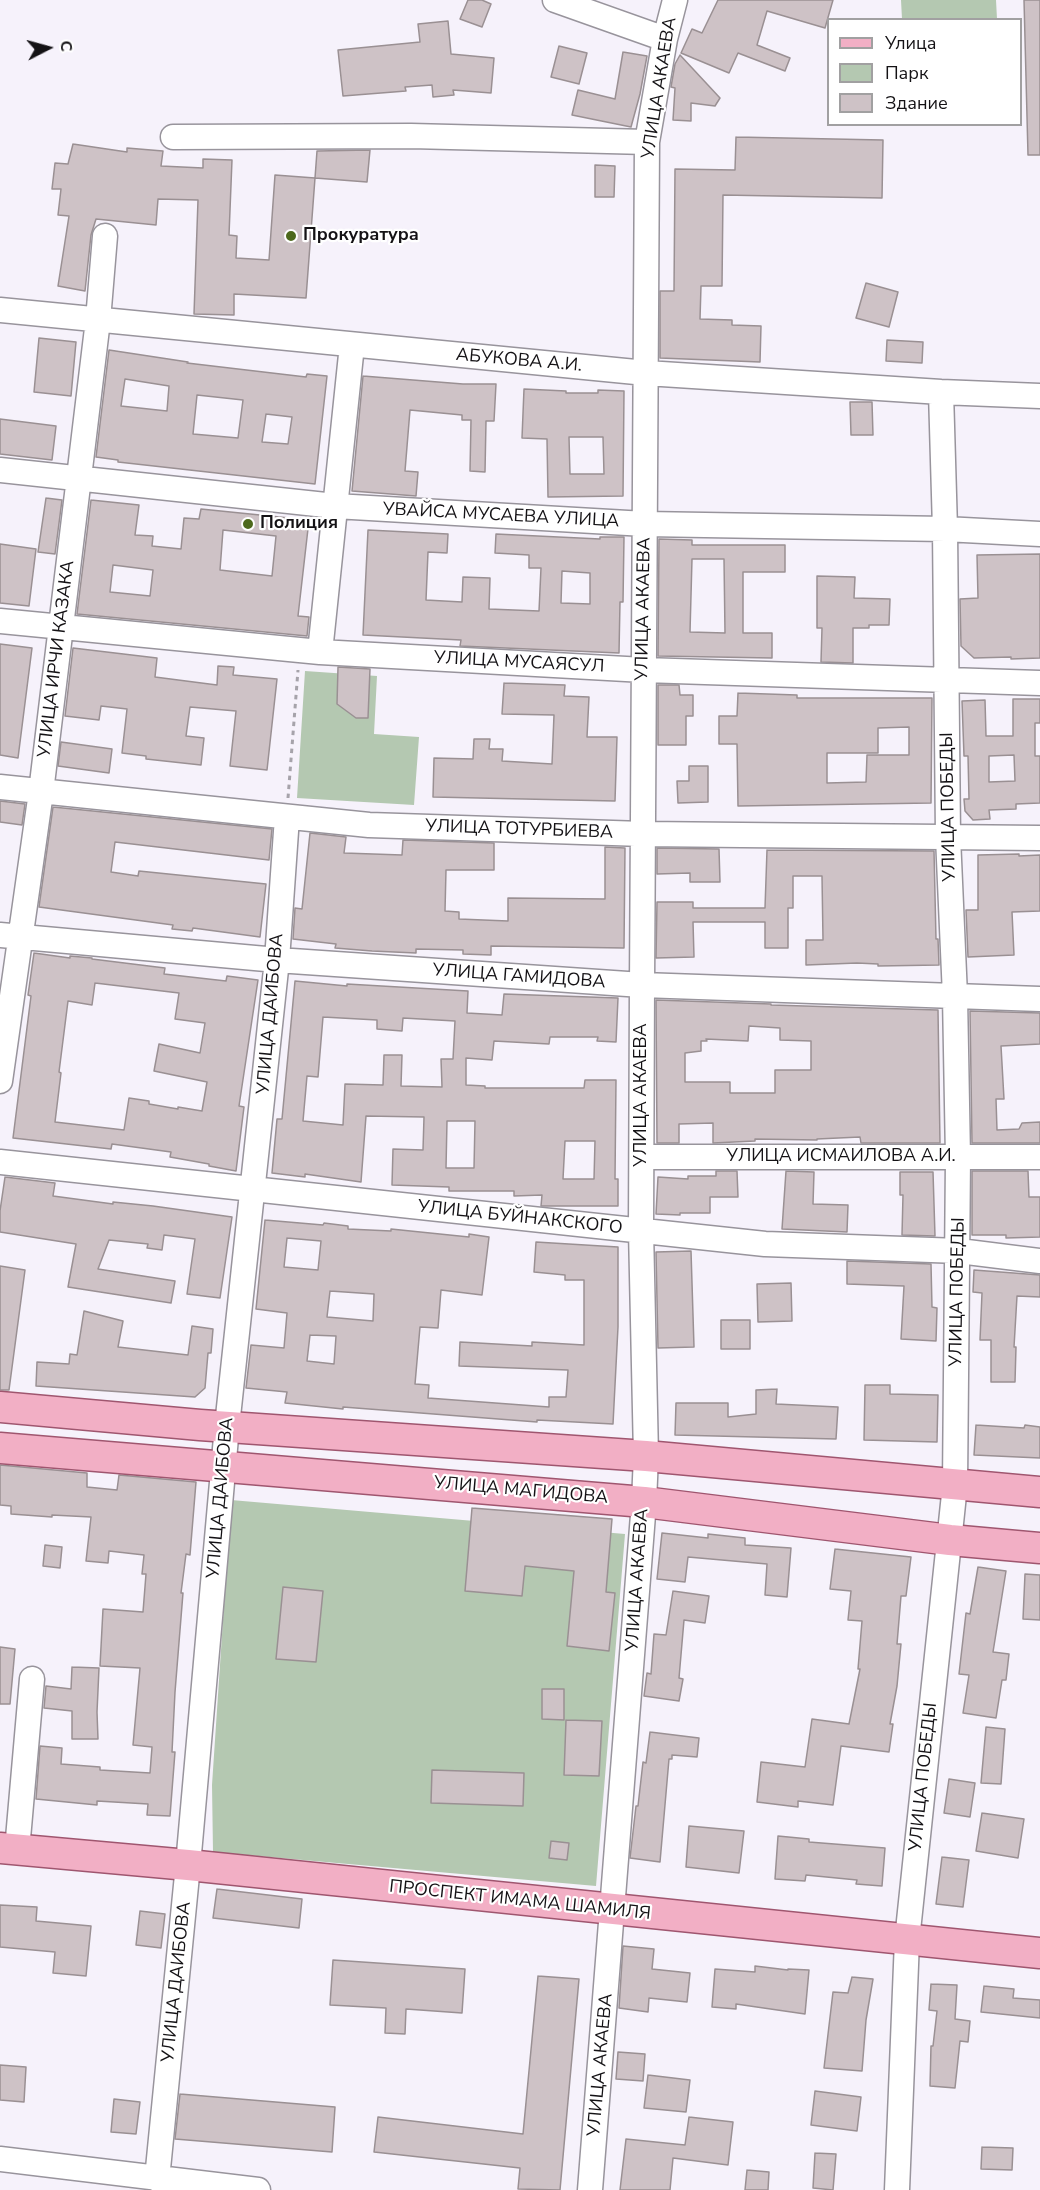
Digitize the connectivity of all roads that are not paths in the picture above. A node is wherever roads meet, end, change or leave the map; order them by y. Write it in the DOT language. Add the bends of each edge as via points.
graph roads {
  1 [pos="555,0"];
  2 [pos="675,0"];
  3 [pos="665,39"];
  4 [pos="173,137"];
  5 [pos="647,142"];
  6 [pos="105,236"];
  7 [pos="0,310"];
  8 [pos="98,320"];
  9 [pos="352,345"];
  10 [pos="646,373"];
  11 [pos="941,392"];
  12 [pos="1040,396"];
  13 [pos="0,470"];
  14 [pos="79,477"];
  15 [pos="335,506"];
  16 [pos="645,524"];
  17 [pos="945,529"];
  18 [pos="1040,534"];
  19 [pos="0,621"];
  20 [pos="61,628"];
  21 [pos="310,651"];
  22 [pos="644,670"];
  23 [pos="947,681"];
  24 [pos="1040,683"];
  25 [pos="0,787"];
  26 [pos="41,792"];
  27 [pos="286,817"];
  28 [pos="643,834"];
  29 [pos="948,837"];
  30 [pos="1040,838"];
  31 [pos="10,936"];
  32 [pos="277,960"];
  33 [pos="642,985"];
  34 [pos="956,996"];
  35 [pos="1040,999"];
  36 [pos="0,1081"];
  37 [pos="642,1157"];
  38 [pos="1040,1157"];
  39 [pos="958,1158"];
  40 [pos="0,1162"];
  41 [pos="254,1190"];
  42 [pos="641,1230"];
  43 [pos="959,1251"];
  44 [pos="1040,1261"];
  45 [pos="0,1407"];
  46 [pos="227,1426"];
  47 [pos="0,1448"];
  48 [pos="646,1456"];
  49 [pos="225,1467"];
  50 [pos="955,1485"];
  51 [pos="1040,1492"];
  52 [pos="644,1502"];
  53 [pos="950,1539"];
  54 [pos="1040,1548"];
  55 [pos="32,1678"];
  56 [pos="8,1849"];
  57 [pos="188,1865"];
  58 [pos="613,1910"];
  59 [pos="907,1940"];
  60 [pos="1040,1953"];
  61 [pos="0,2159"];
  62 [pos="157,2179"];
  63 [pos="258,2190"];
  64 [pos="590,2190"];
  65 [pos="897,2190"];
  1 -- 3 [label="street"];
  2 -- 3 [label="street, УЛИЦА АКАЕВА"];
  3 -- 5 [label="street, УЛИЦА АКАЕВА"];
  4 -- 5 [label="street" via="411,136"];
  5 -- 10 [label="street, УЛИЦА АКАЕВА"];
  6 -- 8 [label="street, УЛИЦА ИРЧИ КАЗАКА"];
  7 -- 8 [label="street, АБУКОВА А.И."];
  8 -- 9 [label="street, АБУКОВА А.И."];
  8 -- 14 [label="street, УЛИЦА ИРЧИ КАЗАКА"];
  9 -- 10 [label="street, АБУКОВА А.И."];
  9 -- 15 [label="street"];
  10 -- 11 [label="street, АБУКОВА А.И."];
  10 -- 16 [label="street, УЛИЦА АКАЕВА"];
  11 -- 12 [label="street, АБУКОВА А.И."];
  11 -- 17 [label="street, УЛИЦА ПОБЕДЫ"];
  13 -- 14 [label="street, УВАЙСА МУСАЕВА УЛИЦА"];
  14 -- 15 [label="street, УВАЙСА МУСАЕВА УЛИЦА"];
  14 -- 20 [label="street, УЛИЦА ИРЧИ КАЗАКА"];
  15 -- 16 [label="street, УВАЙСА МУСАЕВА УЛИЦА"];
  15 -- 21 [label="street"];
  16 -- 17 [label="street, УВАЙСА МУСАЕВА УЛИЦА"];
  16 -- 22 [label="street, УЛИЦА АКАЕВА"];
  17 -- 18 [label="street, УВАЙСА МУСАЕВА УЛИЦА"];
  17 -- 23 [label="street, УЛИЦА ПОБЕДЫ"];
  19 -- 20 [label="street, УЛИЦА МУСАЯСУЛ"];
  20 -- 21 [label="street, УЛИЦА МУСАЯСУЛ"];
  20 -- 26 [label="street, УЛИЦА ИРЧИ КАЗАКА"];
  21 -- 22 [label="street, УЛИЦА МУСАЯСУЛ"];
  22 -- 23 [label="street, УЛИЦА МУСАЯСУЛ"];
  22 -- 28 [label="street, УЛИЦА АКАЕВА"];
  23 -- 24 [label="street, УЛИЦА МУСАЯСУЛ"];
  23 -- 29 [label="street, УЛИЦА ПОБЕДЫ"];
  25 -- 26 [label="street, УЛИЦА ТОТУРБИЕВА"];
  26 -- 27 [label="street, УЛИЦА ТОТУРБИЕВА"];
  26 -- 31 [label="street, УЛИЦА ИРЧИ КАЗАКА"];
  27 -- 28 [label="street, УЛИЦА ТОТУРБИЕВА" via="369,825"];
  27 -- 32 [label="street, УЛИЦА ДАИБОВА"];
  28 -- 29 [label="street, УЛИЦА ТОТУРБИЕВА"];
  28 -- 33 [label="street, УЛИЦА АКАЕВА"];
  29 -- 30 [label="street, УЛИЦА ТОТУРБИЕВА"];
  29 -- 34 [label="street, УЛИЦА ПОБЕДЫ"];
  31 -- 32 [label="street, УЛИЦА ГАМИДОВА"];
  31 -- 36 [label="street, УЛИЦА ИРЧИ КАЗАКА"];
  32 -- 33 [label="street, УЛИЦА ГАМИДОВА"];
  32 -- 41 [label="street, УЛИЦА ДАИБОВА"];
  33 -- 34 [label="street, УЛИЦА ГАМИДОВА"];
  33 -- 37 [label="street, УЛИЦА АКАЕВА"];
  34 -- 35 [label="street, УЛИЦА ГАМИДОВА"];
  34 -- 39 [label="street, УЛИЦА ПОБЕДЫ"];
  37 -- 39 [label="street, УЛИЦА ИСМАИЛОВА А.И."];
  37 -- 42 [label="street, УЛИЦА АКАЕВА"];
  38 -- 39 [label="street, УЛИЦА ИСМАИЛОВА А.И."];
  39 -- 43 [label="street, УЛИЦА ПОБЕДЫ"];
  40 -- 41 [label="street, УЛИЦА БУЙНАКСКОГО"];
  41 -- 42 [label="street, УЛИЦА БУЙНАКСКОГО"];
  41 -- 46 [label="street, УЛИЦА ДАИБОВА"];
  42 -- 43 [label="street, УЛИЦА БУЙНАКСКОГО" via="765,1244"];
  42 -- 48 [label="street, УЛИЦА АКАЕВА"];
  43 -- 44 [label="street, УЛИЦА БУЙНАКСКОГО"];
  43 -- 50 [label="street, УЛИЦА ПОБЕДЫ"];
  45 -- 46 [label="main road"];
  46 -- 48 [label="main road"];
  46 -- 49 [label="street, УЛИЦА ДАИБОВА"];
  47 -- 49 [label="main road, УЛИЦА МАГИДОВА"];
  48 -- 50 [label="main road"];
  48 -- 52 [label="street, УЛИЦА АКАЕВА"];
  49 -- 52 [label="main road, УЛИЦА МАГИДОВА"];
  49 -- 57 [label="street, УЛИЦА ДАИБОВА"];
  50 -- 51 [label="main road"];
  50 -- 53 [label="street, УЛИЦА ПОБЕДЫ"];
  52 -- 53 [label="main road, УЛИЦА МАГИДОВА"];
  52 -- 58 [label="street, УЛИЦА АКАЕВА"];
  53 -- 54 [label="main road, УЛИЦА МАГИДОВА"];
  53 -- 59 [label="street, УЛИЦА ПОБЕДЫ"];
  55 -- 56 [label="street"];
  56 -- 57 [label="main road, ПРОСПЕКТ ИМАМА ШАМИЛЯ"];
  57 -- 58 [label="main road, ПРОСПЕКТ ИМАМА ШАМИЛЯ"];
  57 -- 62 [label="street, УЛИЦА ДАИБОВА"];
  58 -- 59 [label="main road, ПРОСПЕКТ ИМАМА ШАМИЛЯ"];
  58 -- 64 [label="street, УЛИЦА АКАЕВА"];
  59 -- 60 [label="main road, ПРОСПЕКТ ИМАМА ШАМИЛЯ"];
  59 -- 65 [label="street, УЛИЦА ПОБЕДЫ"];
  61 -- 62 [label="street"];
  62 -- 63 [label="street"];
}
